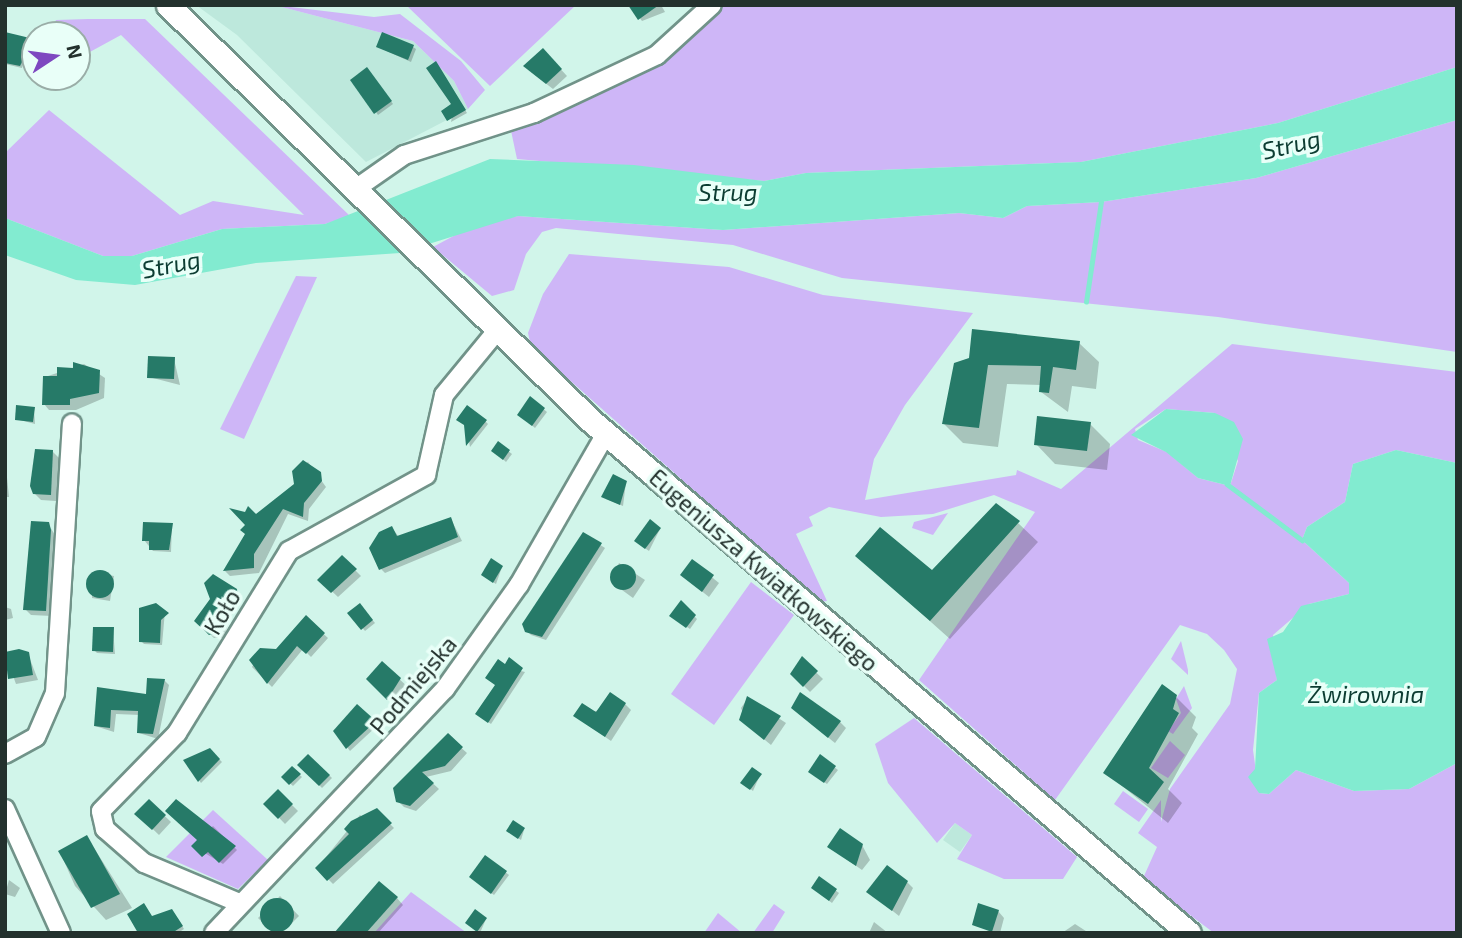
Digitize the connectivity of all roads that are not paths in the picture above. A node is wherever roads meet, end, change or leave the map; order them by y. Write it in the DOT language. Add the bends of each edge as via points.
graph roads {
  1 [pos="712,5"];
  2 [pos="171,6"];
  3 [pos="360,196"];
  4 [pos="496,332"];
  5 [pos="72,424"];
  6 [pos="606,434"];
  7 [pos="5,754"];
  8 [pos="5,809"];
  9 [pos="237,902"];
  10 [pos="61,933"];
  11 [pos="214,933"];
  12 [pos="1189,933"];
  1 -- 3 [label="street" via="684,37 657,55 534,113 404,155"];
  2 -- 3 [label="street, Eugeniusza Kwiatkowskiego"];
  3 -- 4 [label="street, Eugeniusza Kwiatkowskiego"];
  4 -- 6 [label="street, Eugeniusza Kwiatkowskiego"];
  4 -- 9 [label="street, Koło" via="444,395 438,443 426,475 289,551 177,733 101,811 105,830 144,863"];
  5 -- 7 [label="street" via="55,693 36,737"];
  6 -- 9 [label="street, Podmiejska" via="519,585 461,668 410,732"];
  6 -- 12 [label="street, Eugeniusza Kwiatkowskiego"];
  8 -- 10 [label="street"];
  9 -- 11 [label="street, Podmiejska"];
}
